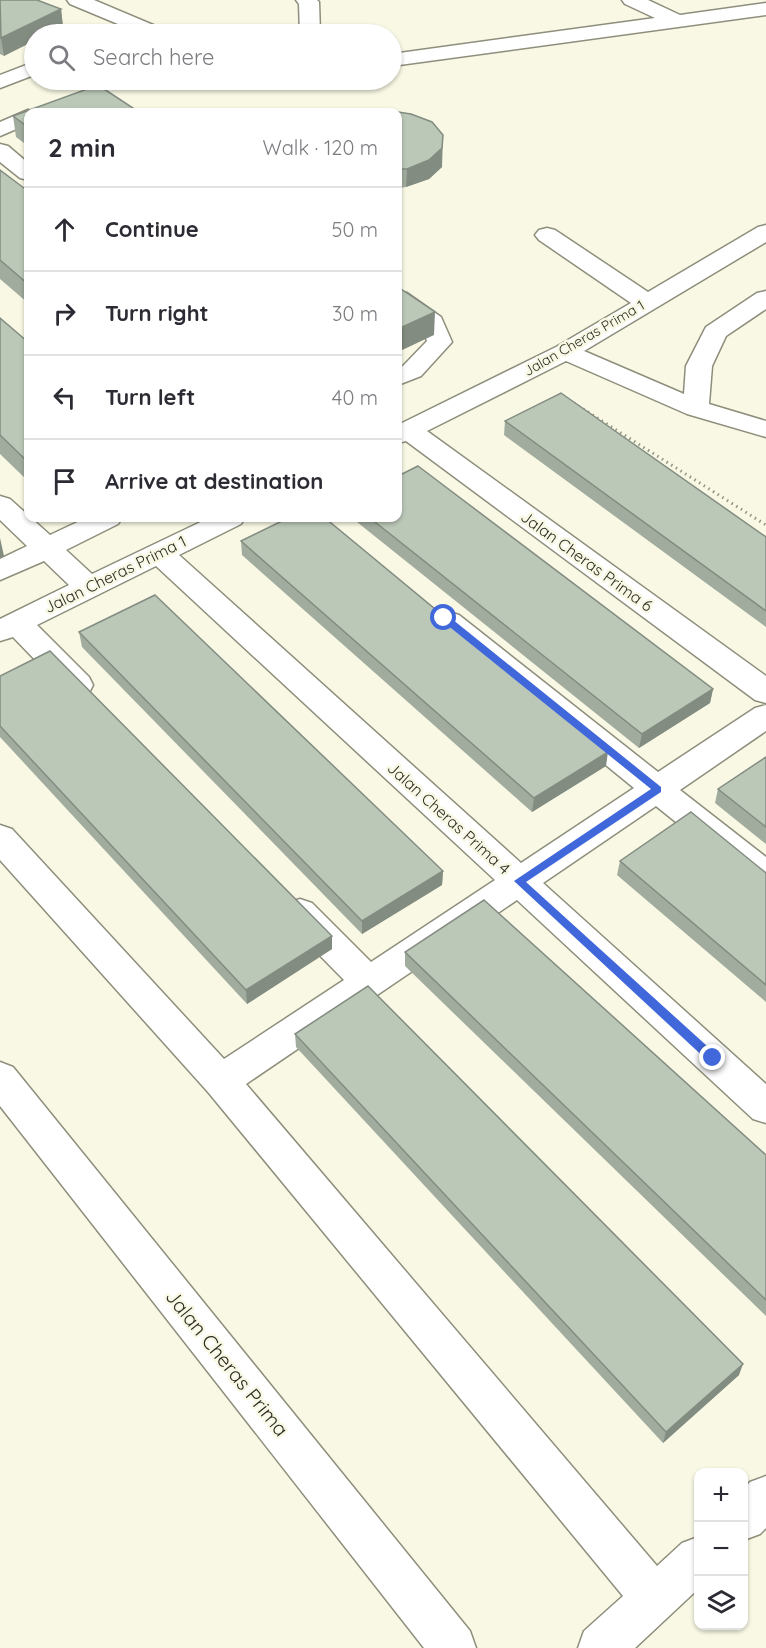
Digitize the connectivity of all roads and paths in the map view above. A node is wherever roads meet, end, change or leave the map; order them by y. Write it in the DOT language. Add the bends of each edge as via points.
graph roads {
  1 [pos="77,0"];
  2 [pos="306,0"];
  3 [pos="632,0"];
  4 [pos="766,9"];
  5 [pos="676,21"];
  6 [pos="133,24"];
  7 [pos="310,24"];
  8 [pos="766,26"];
  9 [pos="402,59"];
  10 [pos="24,72"];
  11 [pos="0,82"];
  12 [pos="24,118"];
  13 [pos="0,130"];
  14 [pos="0,150"];
  15 [pos="24,170"];
  16 [pos="766,232"];
  17 [pos="547,235"];
  18 [pos="766,298"];
  19 [pos="402,301"];
  20 [pos="646,302"];
  21 [pos="565,352"];
  22 [pos="526,372"];
  23 [pos="402,375"];
  24 [pos="696,408"];
  25 [pos="766,429"];
  26 [pos="403,433"];
  27 [pos="0,505"];
  28 [pos="100,522"];
  29 [pos="223,522"];
  30 [pos="766,525"];
  31 [pos="47,548"];
  32 [pos="159,553"];
  33 [pos="0,572"];
  34 [pos="89,587"];
  35 [pos="429,606"];
  36 [pos="9,627"];
  37 [pos="766,692"];
  38 [pos="101,708"];
  39 [pos="766,716"];
  40 [pos="657,789"];
  41 [pos="0,838"];
  42 [pos="766,876"];
  43 [pos="519,881"];
  44 [pos="276,888"];
  45 [pos="368,982"];
  46 [pos="0,1078"];
  47 [pos="221,1081"];
  48 [pos="766,1107"];
  49 [pos="766,1498"];
  50 [pos="748,1514"];
  51 [pos="694,1564"];
  52 [pos="655,1599"];
  53 [pos="453,1648"];
  54 [pos="601,1648"];
  1 -- 6 [label="street"];
  2 -- 7 [label="street"];
  3 -- 5 [label="street"];
  4 -- 5 [label="street"];
  5 -- 8 [label="street" via="708,32"];
  5 -- 9 [label="street"];
  10 -- 11 [label="street"];
  12 -- 13 [label="street"];
  14 -- 15 [label="street"];
  16 -- 20 [label="street, Jalan Cheras Prima 1"];
  17 -- 20 [label="street"];
  18 -- 24 [label="street" via="715,332 699,366"];
  19 -- 23 [label="street" via="432,322 440,342 412,371"];
  20 -- 21 [label="street, Jalan Cheras Prima 1"];
  21 -- 22 [label="street, Jalan Cheras Prima 1"];
  21 -- 24 [label="street"];
  22 -- 26 [label="street, Jalan Cheras Prima 1"];
  22 -- 30 [label="path"];
  24 -- 25 [label="street"];
  26 -- 37 [label="street, Jalan Cheras Prima 6"];
  27 -- 31 [label="street"];
  28 -- 31 [label="street"];
  29 -- 32 [label="street, Jalan Cheras Prima 1"];
  31 -- 33 [label="street"];
  31 -- 34 [label="street"];
  32 -- 34 [label="street, Jalan Cheras Prima 1"];
  32 -- 43 [label="street, Jalan Cheras Prima 4"];
  34 -- 36 [label="street, Jalan Cheras Prima 1"];
  35 -- 40 [label="street"];
  36 -- 38 [label="street"];
  39 -- 40 [label="street"];
  40 -- 42 [label="street"];
  40 -- 43 [label="street"];
  41 -- 47 [label="street"];
  43 -- 45 [label="street"];
  43 -- 48 [label="street, Jalan Cheras Prima 4"];
  44 -- 45 [label="street"];
  45 -- 47 [label="street"];
  46 -- 53 [label="street, Jalan Cheras Prima"];
  47 -- 52 [label="street"];
  49 -- 50 [label="street"];
  51 -- 52 [label="street"];
  52 -- 54 [label="street"];
}
